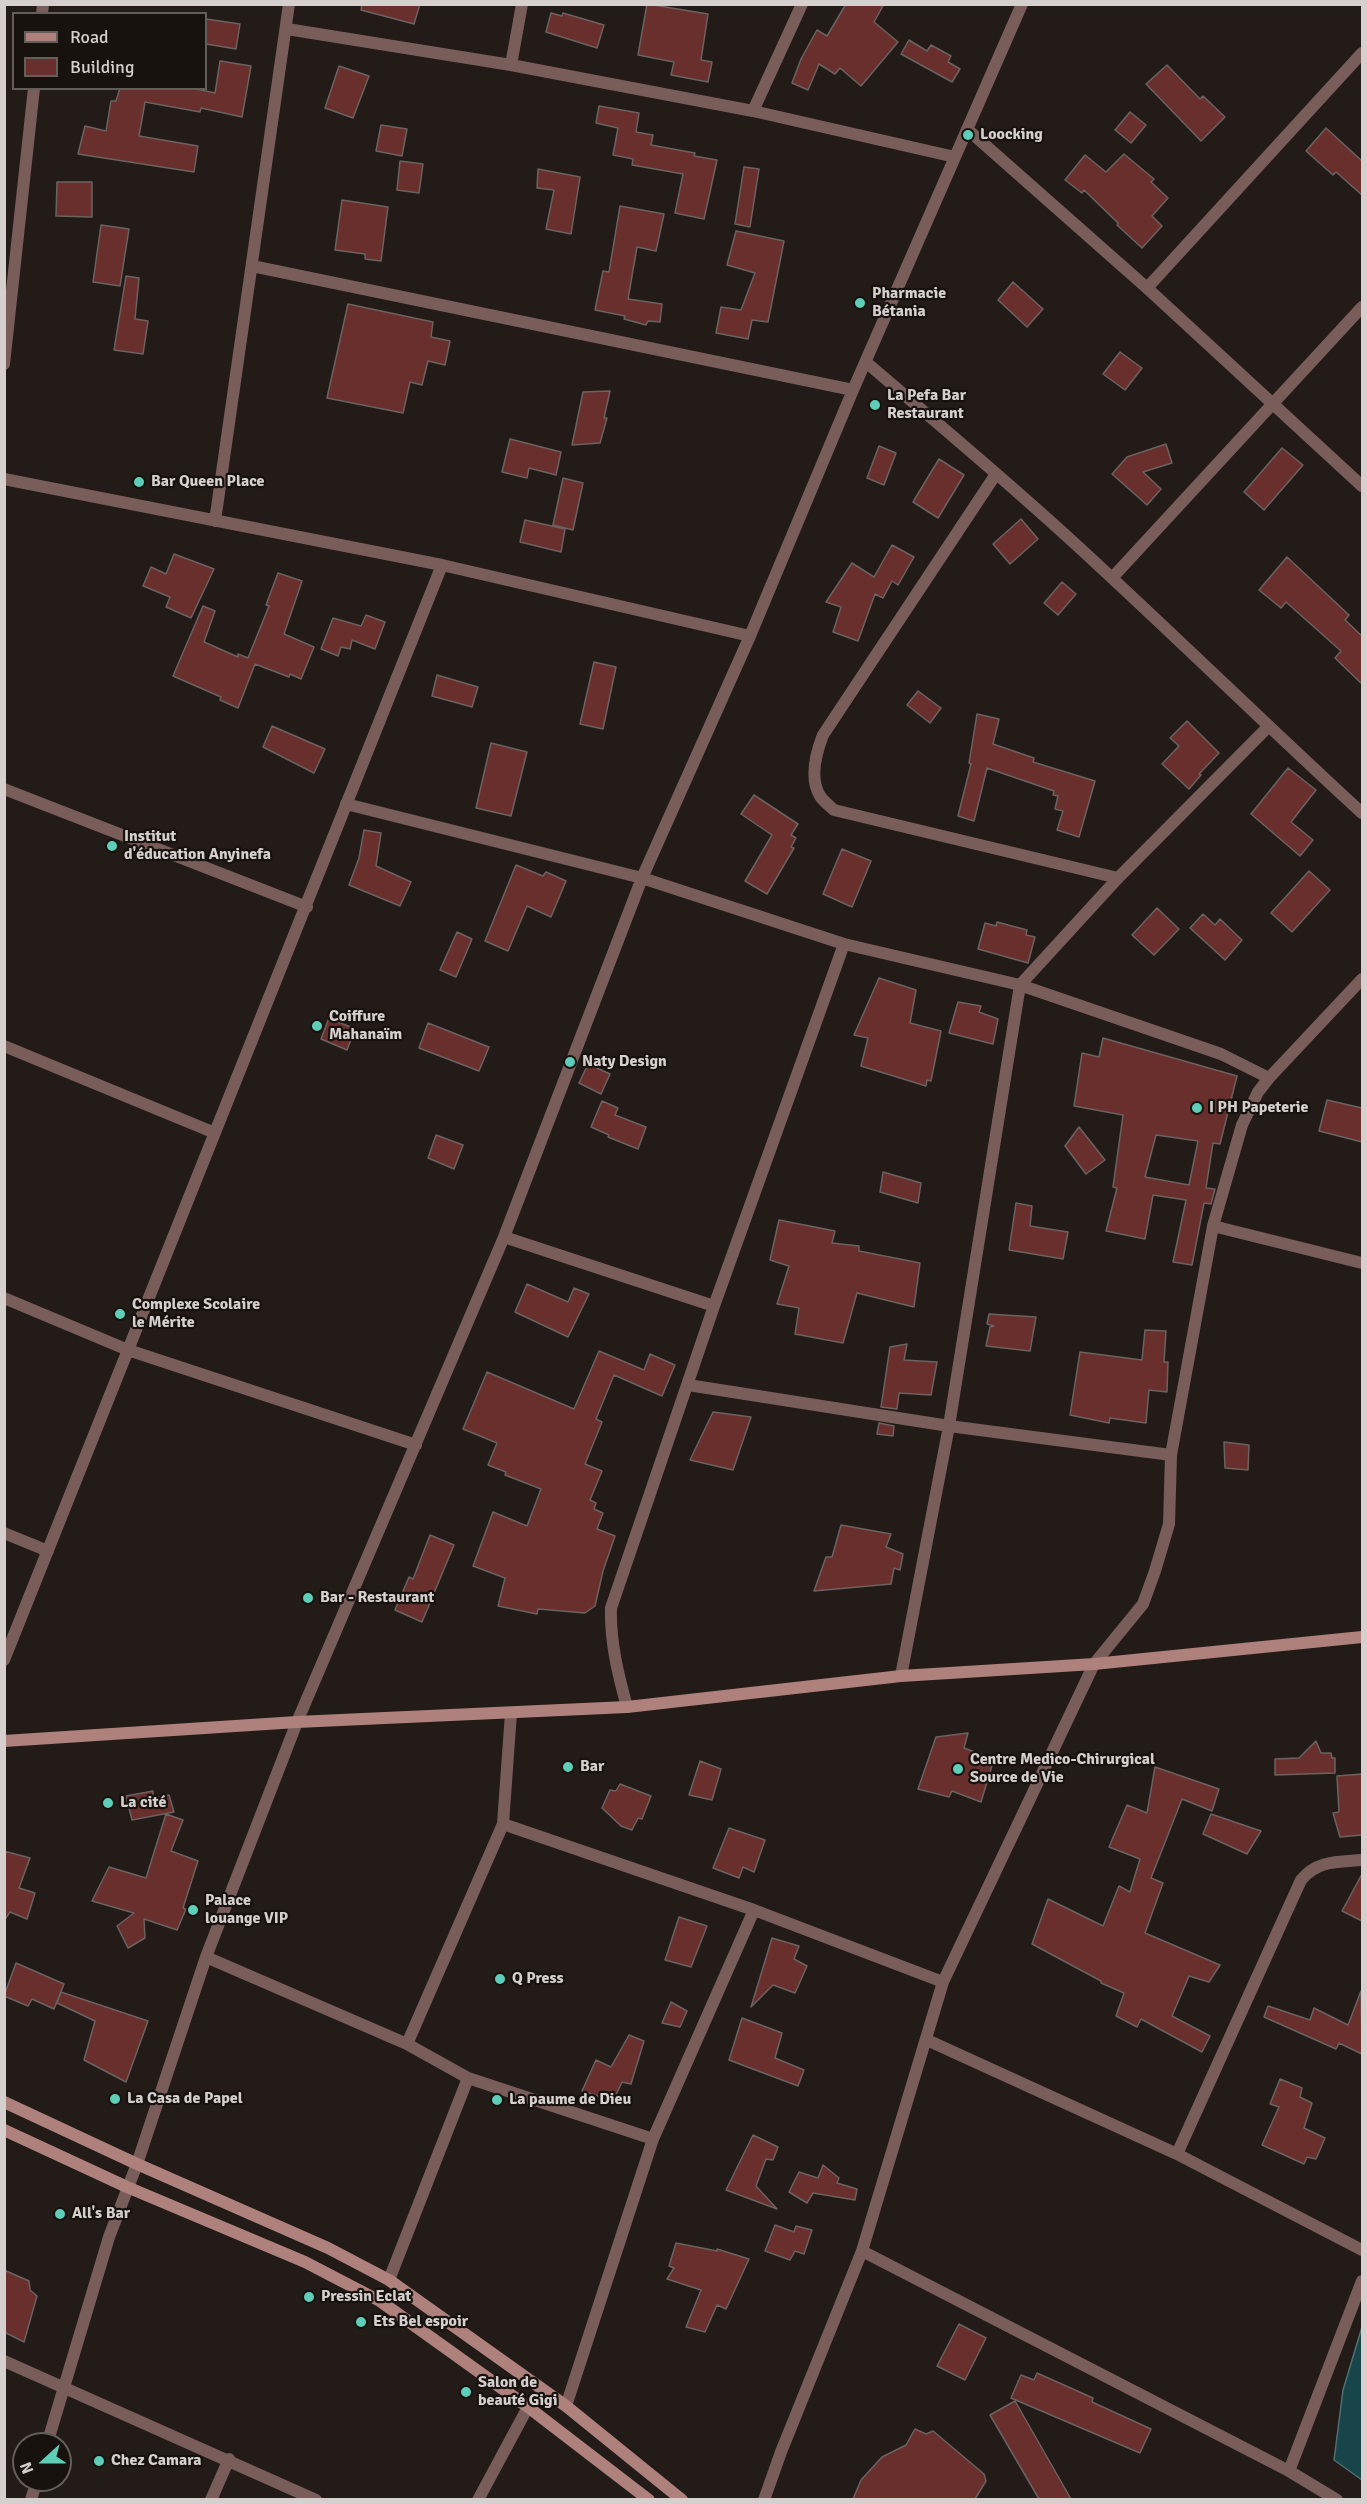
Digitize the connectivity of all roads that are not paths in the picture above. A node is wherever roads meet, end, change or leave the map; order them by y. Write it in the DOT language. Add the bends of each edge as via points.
graph roads {
  1 [pos="289,4"];
  2 [pos="522,4"];
  3 [pos="802,4"];
  4 [pos="1022,4"];
  5 [pos="287,28"];
  6 [pos="1362,53"];
  7 [pos="511,65"];
  8 [pos="34,90"];
  9 [pos="753,111"];
  10 [pos="968,129"];
  11 [pos="955,157"];
  12 [pos="252,266"];
  13 [pos="1147,288"];
  14 [pos="1362,307"];
  15 [pos="867,363"];
  16 [pos="4,364"];
  17 [pos="853,390"];
  18 [pos="1273,405"];
  19 [pos="996,474"];
  20 [pos="4,479"];
  21 [pos="1362,486"];
  22 [pos="216,522"];
  23 [pos="442,565"];
  24 [pos="1112,578"];
  25 [pos="750,636"];
  26 [pos="1268,727"];
  27 [pos="4,789"];
  28 [pos="346,804"];
  29 [pos="1362,813"];
  30 [pos="642,878"];
  31 [pos="1118,878"];
  32 [pos="307,907"];
  33 [pos="844,944"];
  34 [pos="1362,980"];
  35 [pos="1020,984"];
  36 [pos="4,1046"];
  37 [pos="1269,1078"];
  38 [pos="215,1133"];
  39 [pos="1213,1226"];
  40 [pos="504,1237"];
  41 [pos="1362,1263"];
  42 [pos="4,1298"];
  43 [pos="714,1306"];
  44 [pos="128,1350"];
  45 [pos="688,1385"];
  46 [pos="949,1426"];
  47 [pos="416,1445"];
  48 [pos="1171,1455"];
  49 [pos="4,1533"];
  50 [pos="48,1551"];
  51 [pos="1362,1637"];
  52 [pos="4,1660"];
  53 [pos="1094,1664"];
  54 [pos="901,1676"];
  55 [pos="627,1707"];
  56 [pos="511,1713"];
  57 [pos="297,1722"];
  58 [pos="4,1741"];
  59 [pos="503,1824"];
  60 [pos="1362,1860"];
  61 [pos="754,1910"];
  62 [pos="206,1958"];
  63 [pos="943,1982"];
  64 [pos="927,2040"];
  65 [pos="407,2044"];
  66 [pos="468,2078"];
  67 [pos="4,2102"];
  68 [pos="4,2130"];
  69 [pos="653,2139"];
  70 [pos="1177,2154"];
  71 [pos="137,2164"];
  72 [pos="127,2187"];
  73 [pos="1362,2250"];
  74 [pos="862,2251"];
  75 [pos="390,2280"];
  76 [pos="1362,2281"];
  77 [pos="4,2361"];
  78 [pos="64,2389"];
  79 [pos="566,2406"];
  80 [pos="528,2407"];
  81 [pos="51,2432"];
  82 [pos="229,2459"];
  83 [pos="1288,2471"];
  84 [pos="211,2499"];
  85 [pos="316,2499"];
  86 [pos="478,2499"];
  87 [pos="649,2499"];
  88 [pos="682,2499"];
  89 [pos="764,2499"];
  90 [pos="1337,2499"];
  1 -- 5 [label="street"];
  2 -- 7 [label="street"];
  3 -- 9 [label="street"];
  4 -- 10 [label="street"];
  5 -- 7 [label="street"];
  5 -- 12 [label="street"];
  6 -- 13 [label="street"];
  7 -- 9 [label="street"];
  8 -- 16 [label="street"];
  9 -- 11 [label="street"];
  10 -- 11 [label="street"];
  10 -- 13 [label="street"];
  11 -- 15 [label="street"];
  12 -- 17 [label="street"];
  12 -- 22 [label="street"];
  13 -- 18 [label="street"];
  14 -- 18 [label="street"];
  15 -- 17 [label="street"];
  15 -- 19 [label="street"];
  17 -- 25 [label="street"];
  18 -- 21 [label="street"];
  18 -- 24 [label="street"];
  19 -- 24 [label="street"];
  19 -- 31 [label="street" via="823,735 816,755 815,776 820,796 834,810"];
  20 -- 22 [label="street"];
  22 -- 23 [label="street"];
  23 -- 25 [label="street"];
  23 -- 28 [label="street"];
  24 -- 26 [label="street"];
  25 -- 30 [label="street"];
  26 -- 29 [label="street"];
  26 -- 31 [label="street"];
  27 -- 32 [label="street"];
  28 -- 30 [label="street"];
  28 -- 32 [label="street"];
  30 -- 33 [label="street"];
  30 -- 40 [label="street"];
  31 -- 35 [label="street"];
  32 -- 38 [label="street"];
  33 -- 35 [label="street"];
  33 -- 43 [label="street"];
  34 -- 37 [label="street"];
  35 -- 37 [label="street" via="1221,1054"];
  35 -- 46 [label="street"];
  36 -- 38 [label="street"];
  37 -- 39 [label="street" via="1242,1125"];
  38 -- 44 [label="street"];
  39 -- 41 [label="street"];
  39 -- 48 [label="street"];
  40 -- 43 [label="street"];
  40 -- 47 [label="street"];
  42 -- 44 [label="street"];
  43 -- 45 [label="street"];
  44 -- 47 [label="street"];
  44 -- 50 [label="street"];
  45 -- 46 [label="street"];
  45 -- 55 [label="street" via="611,1608 615,1664"];
  46 -- 48 [label="street"];
  46 -- 54 [label="street"];
  47 -- 57 [label="street"];
  48 -- 53 [label="street" via="1169,1524 1143,1604"];
  49 -- 50 [label="street"];
  50 -- 52 [label="street"];
  51 -- 53 [label="main road"];
  53 -- 54 [label="main road"];
  53 -- 63 [label="street"];
  54 -- 55 [label="main road"];
  55 -- 56 [label="main road"];
  56 -- 57 [label="main road"];
  56 -- 59 [label="street"];
  57 -- 58 [label="main road"];
  57 -- 62 [label="street"];
  59 -- 61 [label="street"];
  59 -- 65 [label="street"];
  60 -- 70 [label="street" via="1321,1864 1301,1880"];
  61 -- 63 [label="street"];
  61 -- 69 [label="street"];
  62 -- 65 [label="street"];
  62 -- 71 [label="street"];
  63 -- 64 [label="street"];
  64 -- 70 [label="street"];
  64 -- 74 [label="street"];
  65 -- 66 [label="street"];
  66 -- 69 [label="street"];
  66 -- 75 [label="street"];
  67 -- 71 [label="main road"];
  68 -- 72 [label="main road"];
  69 -- 79 [label="street"];
  70 -- 73 [label="street"];
  71 -- 72 [label="street"];
  71 -- 75 [label="main road" via="328,2248"];
  72 -- 78 [label="street"];
  72 -- 80 [label="main road" via="305,2262 380,2301"];
  74 -- 83 [label="street"];
  74 -- 89 [label="street"];
  75 -- 79 [label="main road"];
  76 -- 83 [label="street"];
  77 -- 78 [label="street"];
  78 -- 81 [label="street"];
  78 -- 82 [label="street"];
  79 -- 88 [label="main road"];
  80 -- 86 [label="street"];
  80 -- 87 [label="main road"];
  82 -- 84 [label="street"];
  82 -- 85 [label="street"];
  83 -- 90 [label="street"];
}
